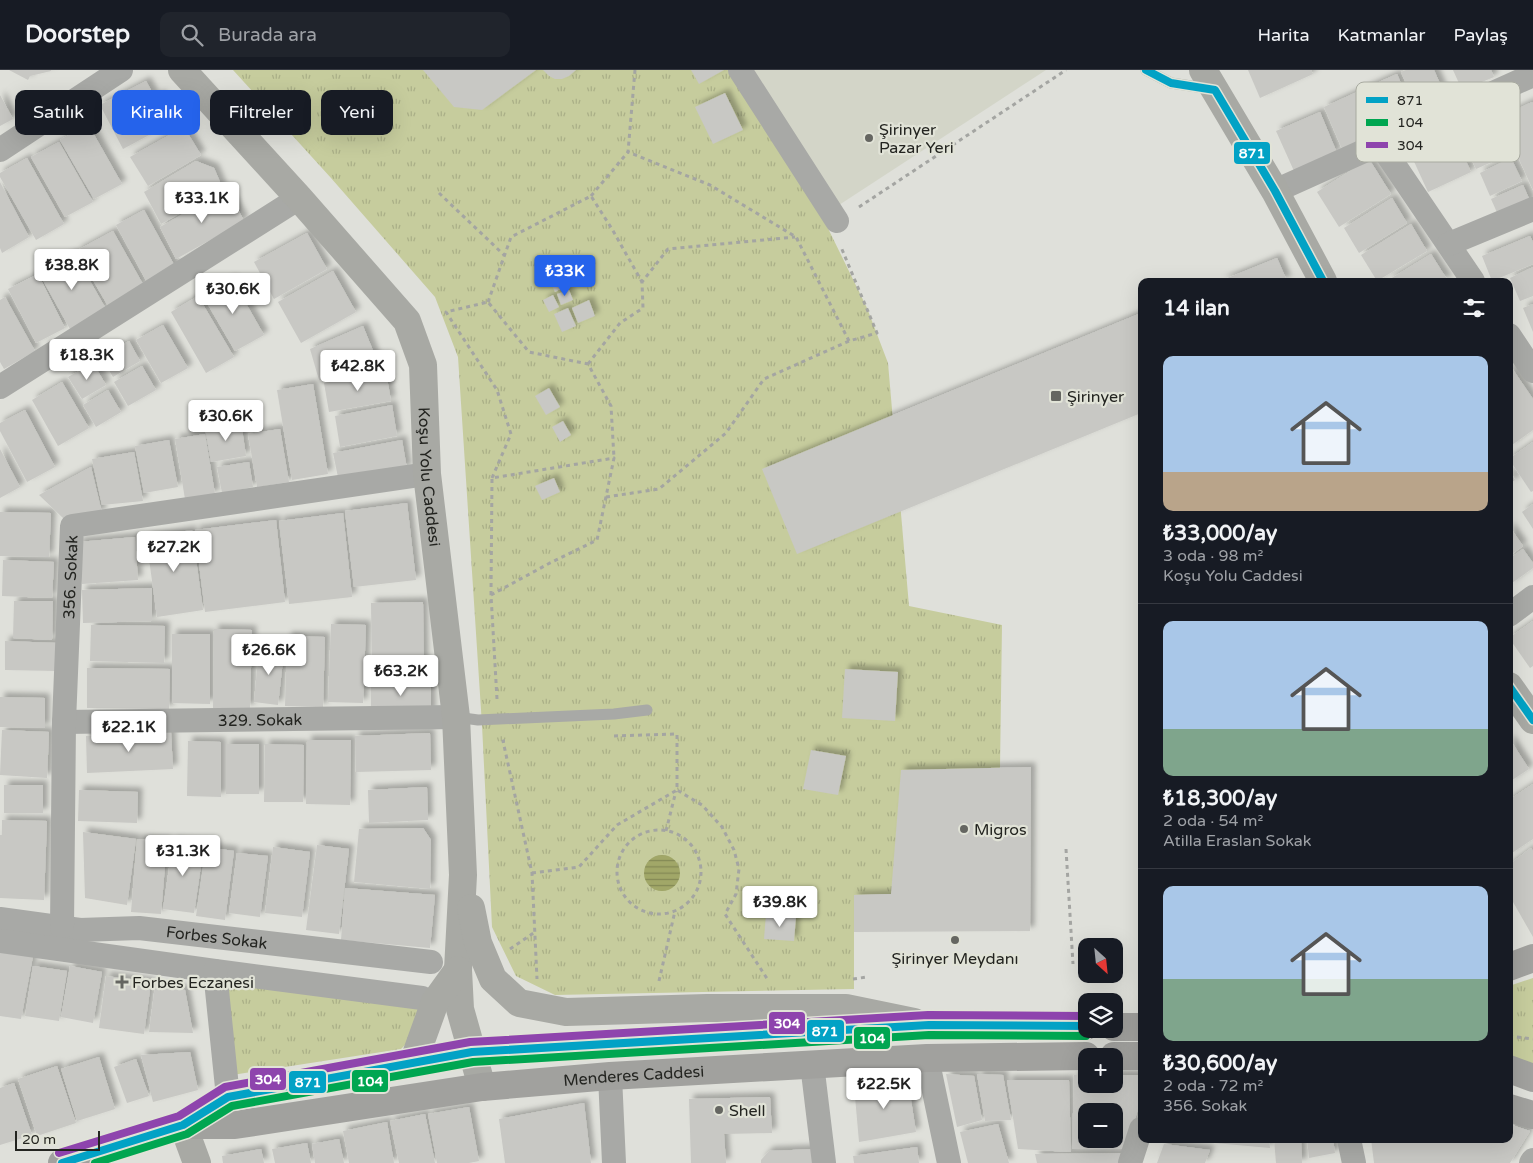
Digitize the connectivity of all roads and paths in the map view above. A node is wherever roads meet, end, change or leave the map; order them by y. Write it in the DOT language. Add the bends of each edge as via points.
graph roads {
  1 [pos="121,70"];
  2 [pos="182,70"];
  3 [pos="635,70"];
  4 [pos="740,70"];
  5 [pos="1066,70"];
  6 [pos="1146,70"];
  7 [pos="1533,75"];
  8 [pos="1209,80"];
  9 [pos="1517,82"];
  10 [pos="0,150"];
  11 [pos="628,152"];
  12 [pos="1356,155"];
  13 [pos="1392,162"];
  14 [pos="1275,191"];
  15 [pos="439,193"];
  16 [pos="590,196"];
  17 [pos="300,198"];
  18 [pos="1533,209"];
  19 [pos="837,221"];
  20 [pos="796,236"];
  21 [pos="1449,244"];
  22 [pos="504,255"];
  23 [pos="1321,278"];
  24 [pos="1471,278"];
  25 [pos="642,282"];
  26 [pos="488,302"];
  27 [pos="849,341"];
  28 [pos="1513,341"];
  29 [pos="588,364"];
  30 [pos="1532,367"];
  31 [pos="0,387"];
  32 [pos="614,458"];
  33 [pos="427,474"];
  34 [pos="492,478"];
  35 [pos="606,497"];
  36 [pos="491,595"];
  37 [pos="1533,597"];
  38 [pos="1513,611"];
  39 [pos="1513,692"];
  40 [pos="647,710"];
  41 [pos="456,717"];
  42 [pos="498,719"];
  43 [pos="1533,720"];
  44 [pos="64,722"];
  45 [pos="609,737"];
  46 [pos="503,741"];
  47 [pos="512,741"];
  48 [pos="677,790"];
  49 [pos="666,831"];
  50 [pos="1066,849"];
  51 [pos="532,872"];
  52 [pos="463,875"];
  53 [pos="675,911"];
  54 [pos="0,919"];
  55 [pos="62,927"];
  56 [pos="0,940"];
  57 [pos="1533,958"];
  58 [pos="431,962"];
  59 [pos="1072,964"];
  60 [pos="1513,966"];
  61 [pos="458,970"];
  62 [pos="215,971"];
  63 [pos="867,978"];
  64 [pos="846,979"];
  65 [pos="768,981"];
  66 [pos="537,982"];
  67 [pos="659,982"];
  68 [pos="422,998"];
  69 [pos="929,1025"];
  70 [pos="1078,1026"];
  71 [pos="1123,1027"];
  72 [pos="1138,1027"];
  73 [pos="1513,1036"];
  74 [pos="1533,1039"];
  75 [pos="472,1052"];
  76 [pos="1078,1056"];
  77 [pos="1123,1056"];
  78 [pos="1138,1056"];
  79 [pos="927,1058"];
  80 [pos="413,1063"];
  81 [pos="812,1064"];
  82 [pos="1513,1070"];
  83 [pos="610,1076"];
  84 [pos="1533,1078"];
  85 [pos="482,1087"];
  86 [pos="228,1097"];
  87 [pos="1513,1109"];
  88 [pos="1533,1115"];
  89 [pos="183,1125"];
  90 [pos="1138,1138"];
  91 [pos="1350,1143"];
  92 [pos="62,1163"];
  93 [pos="197,1163"];
  94 [pos="614,1163"];
  95 [pos="824,1163"];
  96 [pos="949,1163"];
  97 [pos="1130,1163"];
  98 [pos="1354,1163"];
  1 -- 10 [label="street"];
  2 -- 17 [label="main road, Koşu Yolu Caddesi"];
  3 -- 11 [label="path"];
  4 -- 19 [label="street"];
  5 -- 19 [label="path"];
  6 -- 8 [label="lane" via="1171,83"];
  7 -- 9 [label="street"];
  8 -- 14 [label="main road"];
  11 -- 16 [label="path"];
  11 -- 20 [label="path" via="710,185"];
  12 -- 14 [label="street"];
  13 -- 21 [label="street"];
  14 -- 23 [label="main road"];
  15 -- 22 [label="path"];
  16 -- 22 [label="path" via="511,238"];
  16 -- 25 [label="path"];
  17 -- 31 [label="street"];
  17 -- 33 [label="main road, Koşu Yolu Caddesi" via="407,321 423,365"];
  18 -- 21 [label="street"];
  19 -- 27 [label="path" via="832,224 877,333"];
  20 -- 25 [label="path" via="668,249"];
  20 -- 27 [label="path"];
  21 -- 24 [label="street"];
  22 -- 26 [label="path"];
  25 -- 29 [label="path" via="643,308 620,323"];
  26 -- 29 [label="path" via="530,352"];
  26 -- 34 [label="path" via="446,312 496,390 511,434"];
  27 -- 35 [label="path" via="764,379 726,433 659,489"];
  28 -- 30 [label="street"];
  29 -- 32 [label="path" via="611,406"];
  32 -- 34 [label="path"];
  32 -- 35 [label="path"];
  33 -- 41 [label="main road, Koşu Yolu Caddesi"];
  33 -- 44 [label="street, 356. Sokak" via="72,526"];
  34 -- 36 [label="path"];
  35 -- 36 [label="path" via="597,540"];
  36 -- 42 [label="path"];
  37 -- 38 [label="street"];
  39 -- 43 [label="main road"];
  40 -- 42 [label="lane"];
  41 -- 42 [label="lane"];
  41 -- 44 [label="street, 329. Sokak"];
  41 -- 52 [label="main road, Koşu Yolu Caddesi"];
  42 -- 46 [label="path"];
  44 -- 55 [label="street, 356. Sokak"];
  45 -- 48 [label="path" via="677,734"];
  46 -- 47 [label="path"];
  46 -- 51 [label="path"];
  48 -- 49 [label="path"];
  48 -- 51 [label="path" via="617,825 579,867"];
  48 -- 65 [label="path" via="702,805 722,827 734,850 738,869 736,894 725,914"];
  49 -- 53 [label="path" via="686,839 701,863 701,878 696,892"];
  49 -- 53 [label="path" via="644,832 631,840 618,862 617,876 620,888 637,908 656,914"];
  50 -- 59 [label="path"];
  51 -- 66 [label="path"];
  52 -- 61 [label="main road, Koşu Yolu Caddesi"];
  52 -- 69 [label="main road" via="478,943 493,979 519,1003 566,1012 846,1008"];
  53 -- 67 [label="path"];
  54 -- 55 [label="street, Forbes Sokak"];
  55 -- 58 [label="street, Forbes Sokak" via="80,930 139,928"];
  56 -- 62 [label="street, Forbes Sokak"];
  57 -- 60 [label="main road"];
  61 -- 75 [label="main road, Koşu Yolu Caddesi" via="460,1009"];
  61 -- 80 [label="main road" via="435,1002"];
  62 -- 68 [label="street, Forbes Sokak"];
  62 -- 86 [label="street, Forbes Sokak"];
  63 -- 64 [label="path"];
  69 -- 70 [label="main road, Menderes Caddesi"];
  69 -- 75 [label="main road, Menderes Caddesi"];
  71 -- 72 [label="main road"];
  73 -- 74 [label="path"];
  75 -- 80 [label="main road, Menderes Caddesi"];
  75 -- 85 [label="main road, Koşu Yolu Caddesi"];
  76 -- 79 [label="main road, Menderes Caddesi"];
  77 -- 78 [label="main road"];
  79 -- 81 [label="main road, Menderes Caddesi"];
  79 -- 96 [label="street"];
  80 -- 86 [label="main road, Menderes Caddesi"];
  81 -- 83 [label="main road, Menderes Caddesi"];
  81 -- 95 [label="street"];
  82 -- 84 [label="main road"];
  83 -- 85 [label="main road, Menderes Caddesi"];
  83 -- 94 [label="street"];
  85 -- 89 [label="main road, Menderes Caddesi" via="235,1125"];
  86 -- 89 [label="main road, Menderes Caddesi"];
  87 -- 88 [label="main road"];
  89 -- 92 [label="main road, Menderes Caddesi"];
  89 -- 93 [label="main road"];
  90 -- 97 [label="street"];
  91 -- 98 [label="street"];
}
